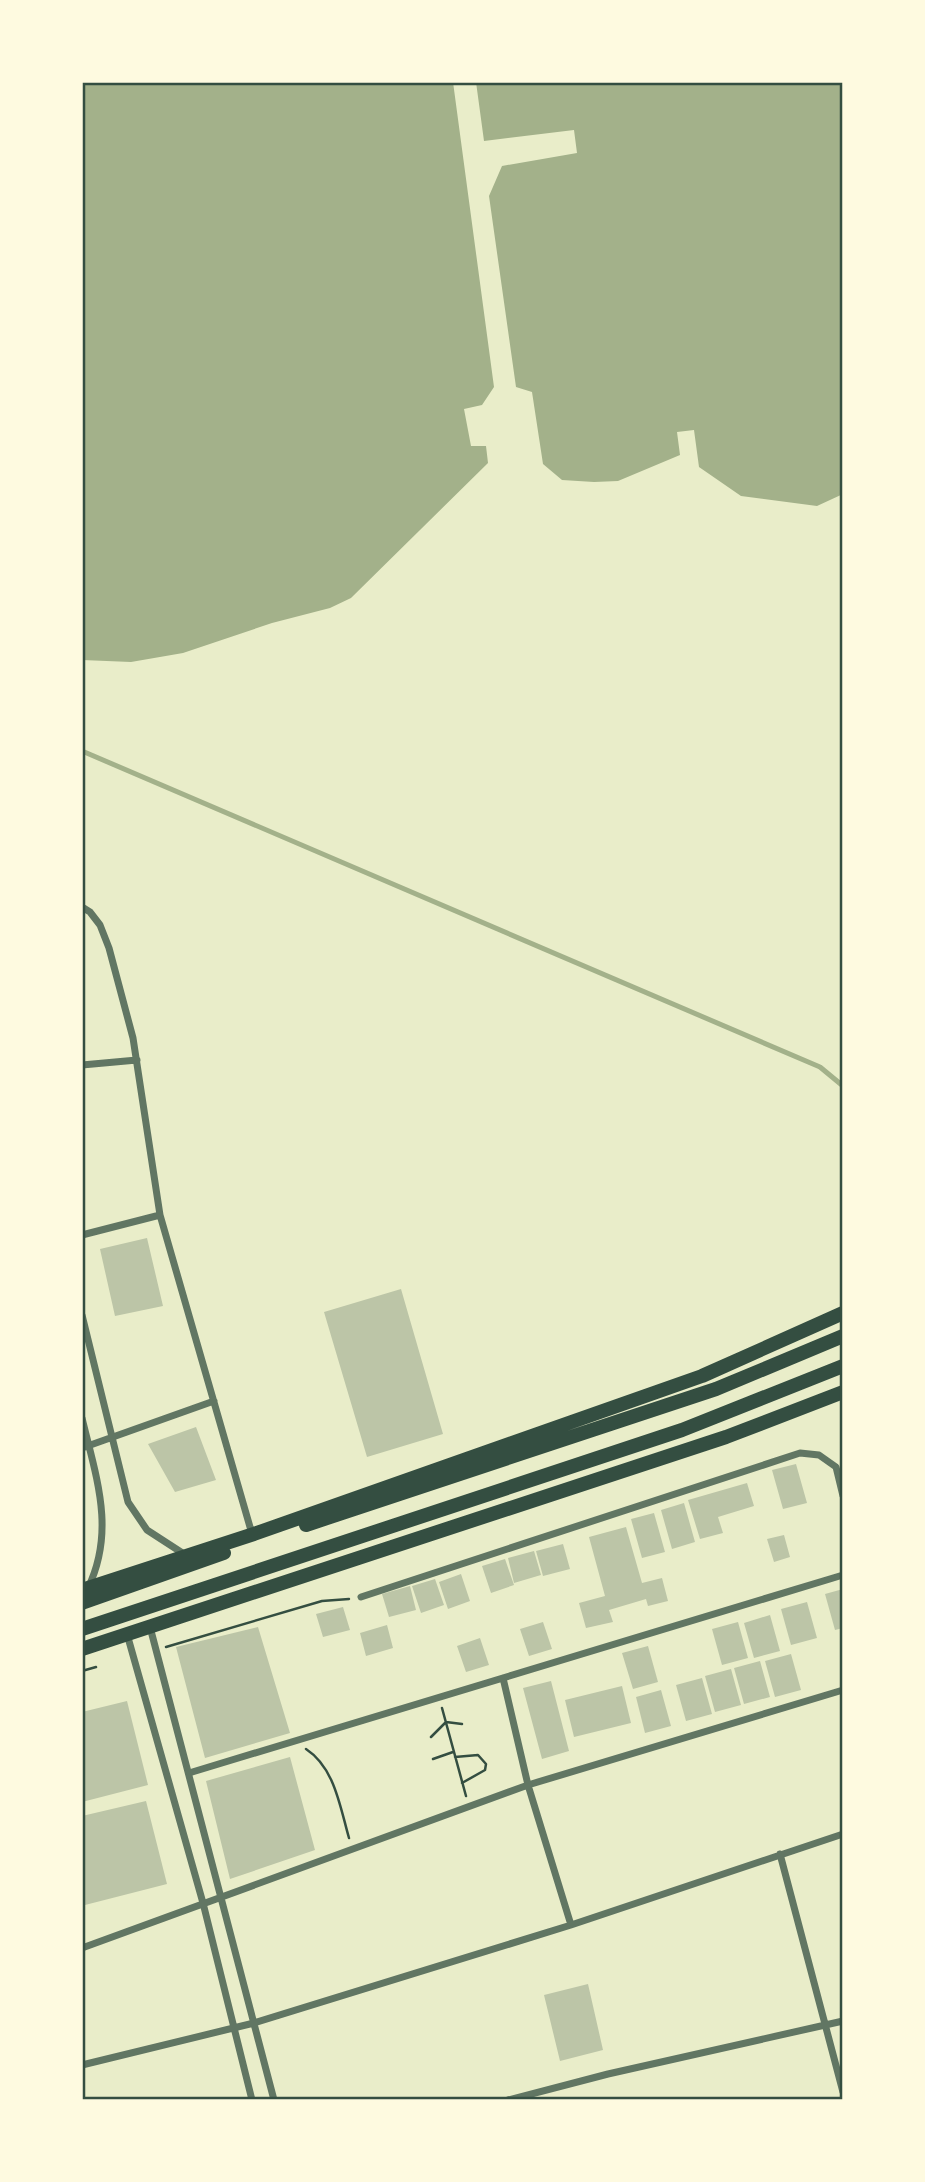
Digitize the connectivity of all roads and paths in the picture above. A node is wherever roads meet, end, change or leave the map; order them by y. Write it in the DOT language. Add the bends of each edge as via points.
graph roads {
  1 [pos="82,907"];
  2 [pos="136,1060"];
  3 [pos="82,1065"];
  4 [pos="160,1214"];
  5 [pos="82,1235"];
  6 [pos="843,1313"];
  7 [pos="82,1315"];
  8 [pos="843,1336"];
  9 [pos="843,1366"];
  10 [pos="843,1392"];
  11 [pos="214,1401"];
  12 [pos="82,1418"];
  13 [pos="682,1430"];
  14 [pos="111,1437"];
  15 [pos="85,1447"];
  16 [pos="839,1467"];
  17 [pos="620,1472"];
  18 [pos="843,1496"];
  19 [pos="254,1534"];
  20 [pos="185,1555"];
  21 [pos="843,1576"];
  22 [pos="85,1589"];
  23 [pos="361,1598"];
  24 [pos="82,1603"];
  25 [pos="150,1627"];
  26 [pos="82,1629"];
  27 [pos="127,1634"];
  28 [pos="82,1649"];
  29 [pos="156,1650"];
  30 [pos="96,1667"];
  31 [pos="82,1671"];
  32 [pos="503,1678"];
  33 [pos="843,1690"];
  34 [pos="439,1698"];
  35 [pos="446,1722"];
  36 [pos="462,1724"];
  37 [pos="431,1737"];
  38 [pos="294,1741"];
  39 [pos="454,1752"];
  40 [pos="455,1757"];
  41 [pos="433,1759"];
  42 [pos="189,1773"];
  43 [pos="462,1783"];
  44 [pos="528,1785"];
  45 [pos="469,1807"];
  46 [pos="843,1834"];
  47 [pos="352,1849"];
  48 [pos="780,1854"];
  49 [pos="220,1898"];
  50 [pos="203,1903"];
  51 [pos="571,1925"];
  52 [pos="82,1948"];
  53 [pos="843,2021"];
  54 [pos="254,2023"];
  55 [pos="824,2026"];
  56 [pos="234,2029"];
  57 [pos="82,2065"];
  58 [pos="843,2092"];
  59 [pos="252,2100"];
  60 [pos="274,2100"];
  61 [pos="508,2100"];
  1 -- 2 [label="street" via="100,925 109,948"];
  2 -- 3 [label="street"];
  2 -- 4 [label="street"];
  4 -- 5 [label="street"];
  4 -- 11 [label="street"];
  6 -- 19 [label="highway" via="702,1376"];
  7 -- 14 [label="street"];
  8 -- 24 [label="highway" via="716,1389"];
  9 -- 13 [label="highway"];
  10 -- 17 [label="highway"];
  11 -- 14 [label="street"];
  11 -- 19 [label="street"];
  12 -- 15 [label="street"];
  13 -- 17 [label="highway"];
  13 -- 26 [label="highway"];
  14 -- 15 [label="street"];
  14 -- 20 [label="street" via="133,1511 147,1530"];
  15 -- 22 [label="street" via="104,1517 98,1562"];
  16 -- 18 [label="street"];
  16 -- 23 [label="street" via="819,1455 800,1453"];
  17 -- 25 [label="highway"];
  19 -- 20 [label="highway"];
  20 -- 22 [label="highway"];
  21 -- 32 [label="street"];
  23 -- 29 [label="path" via="322,1601"];
  25 -- 27 [label="highway"];
  25 -- 29 [label="street"];
  27 -- 28 [label="highway"];
  27 -- 50 [label="street"];
  29 -- 42 [label="street"];
  30 -- 31 [label="path"];
  32 -- 34 [label="street"];
  32 -- 44 [label="street"];
  33 -- 44 [label="street"];
  34 -- 35 [label="path"];
  34 -- 38 [label="street"];
  35 -- 36 [label="path"];
  35 -- 37 [label="path"];
  35 -- 39 [label="path"];
  38 -- 42 [label="street"];
  38 -- 47 [label="path" via="314,1754 328,1774"];
  39 -- 40 [label="path"];
  39 -- 41 [label="path"];
  40 -- 43 [label="path"];
  40 -- 43 [label="path" via="478,1755 486,1764 485,1770"];
  42 -- 49 [label="street"];
  43 -- 45 [label="path"];
  44 -- 45 [label="street"];
  44 -- 51 [label="street"];
  45 -- 47 [label="street"];
  46 -- 48 [label="street"];
  47 -- 49 [label="street"];
  48 -- 51 [label="street"];
  48 -- 55 [label="street"];
  49 -- 50 [label="street"];
  49 -- 54 [label="street"];
  50 -- 52 [label="street"];
  50 -- 56 [label="street"];
  51 -- 54 [label="street"];
  53 -- 55 [label="street"];
  54 -- 56 [label="street"];
  54 -- 60 [label="street"];
  55 -- 58 [label="street"];
  55 -- 61 [label="street"];
  56 -- 57 [label="street"];
  56 -- 59 [label="street"];
}
